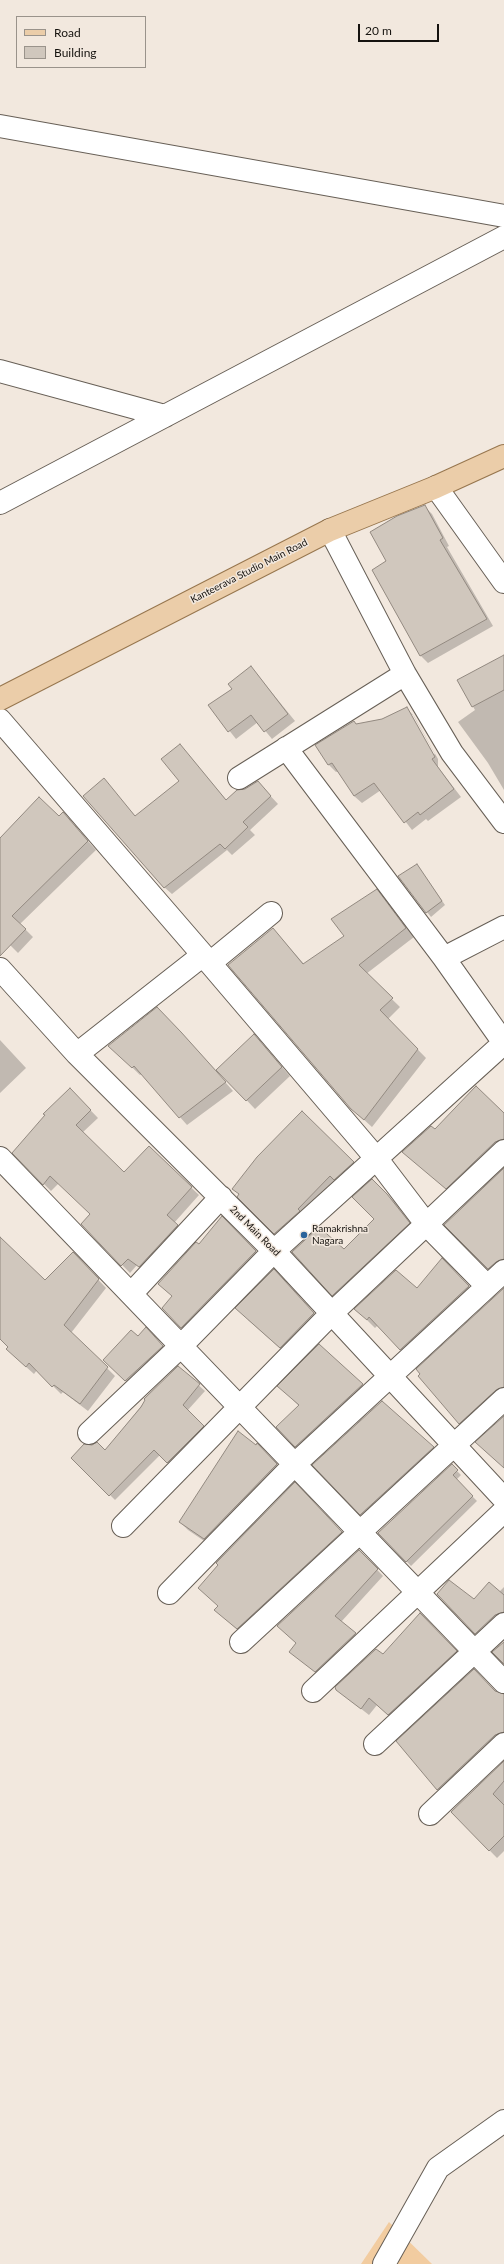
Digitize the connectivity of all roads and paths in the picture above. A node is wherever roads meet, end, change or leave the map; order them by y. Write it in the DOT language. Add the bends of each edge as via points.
graph roads {
  1 [pos="0,126"];
  2 [pos="504,216"];
  3 [pos="504,237"];
  4 [pos="0,371"];
  5 [pos="165,416"];
  6 [pos="504,456"];
  7 [pos="436,487"];
  8 [pos="0,503"];
  9 [pos="330,530"];
  10 [pos="504,582"];
  11 [pos="405,674"];
  12 [pos="0,698"];
  13 [pos="0,720"];
  14 [pos="286,748"];
  15 [pos="239,778"];
  16 [pos="504,822"];
  17 [pos="271,913"];
  18 [pos="504,926"];
  19 [pos="444,958"];
  20 [pos="207,959"];
  21 [pos="0,969"];
  22 [pos="504,1043"];
  23 [pos="77,1054"];
  24 [pos="504,1151"];
  25 [pos="0,1158"];
  26 [pos="376,1158"];
  27 [pos="220,1197"];
  28 [pos="427,1225"];
  29 [pos="274,1251"];
  30 [pos="504,1271"];
  31 [pos="487,1286"];
  32 [pos="131,1294"];
  33 [pos="332,1313"];
  34 [pos="181,1346"];
  35 [pos="391,1377"];
  36 [pos="504,1399"];
  37 [pos="240,1407"];
  38 [pos="89,1433"];
  39 [pos="454,1446"];
  40 [pos="295,1464"];
  41 [pos="504,1499"];
  42 [pos="504,1511"];
  43 [pos="123,1526"];
  44 [pos="360,1533"];
  45 [pos="417,1592"];
  46 [pos="169,1593"];
  47 [pos="504,1624"];
  48 [pos="241,1642"];
  49 [pos="475,1652"];
  50 [pos="504,1682"];
  51 [pos="312,1691"];
  52 [pos="375,1744"];
  53 [pos="504,1744"];
  54 [pos="430,1814"];
  55 [pos="504,2121"];
  56 [pos="371,2264"];
  57 [pos="382,2264"];
  1 -- 2 [label="street"];
  3 -- 5 [label="street"];
  4 -- 5 [label="street"];
  5 -- 8 [label="street"];
  6 -- 7 [label="main road, Kanteerava Studio Main Road"];
  7 -- 9 [label="main road, Kanteerava Studio Main Road"];
  7 -- 10 [label="street"];
  9 -- 11 [label="street"];
  9 -- 12 [label="main road, Kanteerava Studio Main Road"];
  11 -- 14 [label="street"];
  11 -- 16 [label="street" via="452,753"];
  13 -- 20 [label="street"];
  14 -- 15 [label="street"];
  14 -- 19 [label="street"];
  17 -- 20 [label="street"];
  18 -- 19 [label="street"];
  19 -- 22 [label="street"];
  20 -- 23 [label="street"];
  20 -- 26 [label="street"];
  21 -- 23 [label="street, 2nd Main Road"];
  22 -- 26 [label="street"];
  23 -- 27 [label="street, 2nd Main Road"];
  24 -- 28 [label="street"];
  25 -- 32 [label="street"];
  26 -- 28 [label="street"];
  26 -- 29 [label="street"];
  27 -- 29 [label="street, 2nd Main Road"];
  27 -- 32 [label="street"];
  28 -- 31 [label="street"];
  28 -- 33 [label="street"];
  29 -- 33 [label="street, 2nd Main Road"];
  29 -- 34 [label="street"];
  30 -- 31 [label="street"];
  31 -- 35 [label="street"];
  32 -- 34 [label="street"];
  33 -- 35 [label="street, 2nd Main Road"];
  33 -- 37 [label="street"];
  34 -- 37 [label="street"];
  34 -- 38 [label="street"];
  35 -- 39 [label="street, 2nd Main Road"];
  35 -- 40 [label="street"];
  36 -- 39 [label="street"];
  37 -- 40 [label="street"];
  37 -- 43 [label="street"];
  39 -- 41 [label="street, 2nd Main Road"];
  39 -- 44 [label="street"];
  40 -- 44 [label="street"];
  40 -- 46 [label="street"];
  42 -- 45 [label="street"];
  44 -- 45 [label="street"];
  44 -- 48 [label="street"];
  45 -- 49 [label="street"];
  45 -- 51 [label="street"];
  47 -- 49 [label="street"];
  49 -- 50 [label="street"];
  49 -- 52 [label="street"];
  53 -- 54 [label="street"];
  55 -- 57 [label="street" via="438,2168"];
  56 -- 57 [label="street" via="375,2258"];
}
